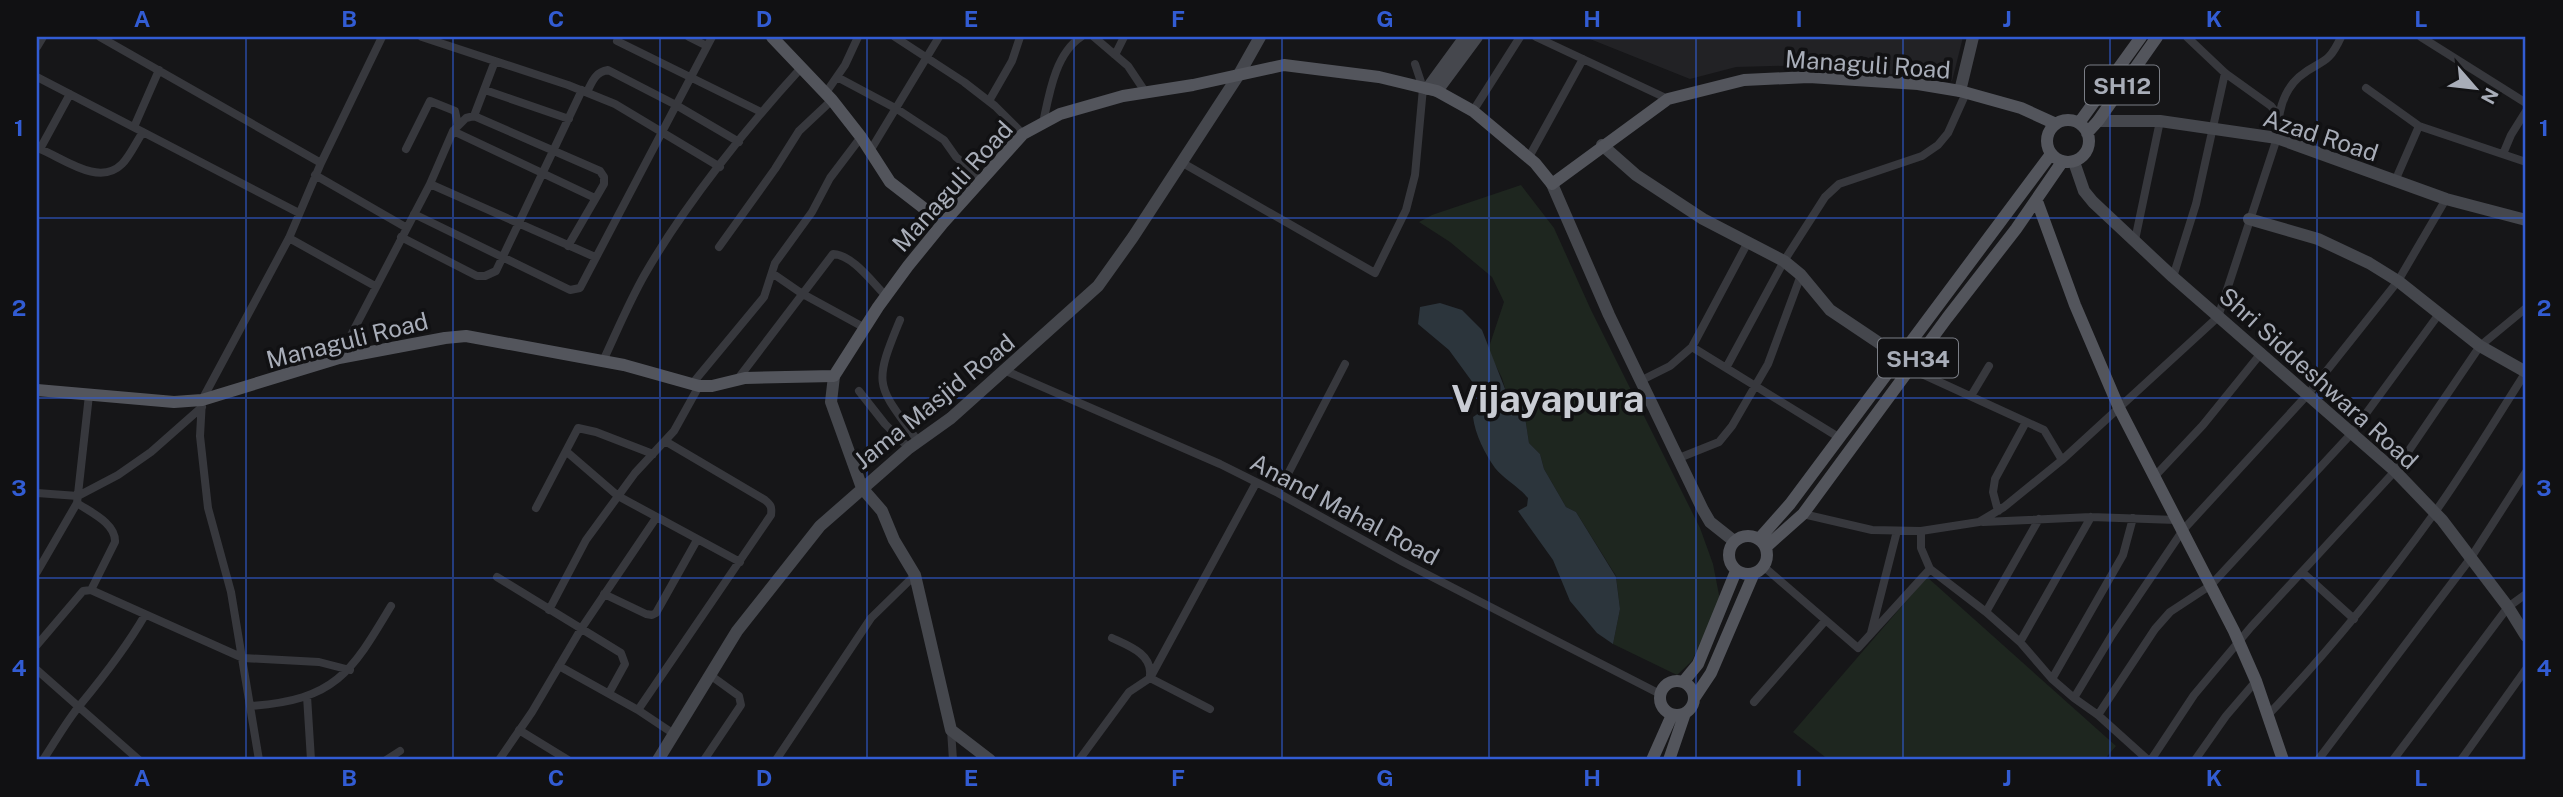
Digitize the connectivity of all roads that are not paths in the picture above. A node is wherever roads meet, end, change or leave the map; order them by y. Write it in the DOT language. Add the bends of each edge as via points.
graph roads {
  1 [pos="100,37"];
  2 [pos="382,37"];
  3 [pos="422,37"];
  4 [pos="689,37"];
  5 [pos="712,37"];
  6 [pos="772,37"];
  7 [pos="858,37"];
  8 [pos="897,37"];
  9 [pos="939,37"];
  10 [pos="1020,37"];
  11 [pos="1081,37"];
  12 [pos="1094,37"];
  13 [pos="1124,37"];
  14 [pos="1259,37"];
  15 [pos="1465,37"];
  16 [pos="1477,37"];
  17 [pos="1520,37"];
  18 [pos="1536,37"];
  19 [pos="1973,37"];
  20 [pos="2141,37"];
  21 [pos="2157,37"];
  22 [pos="2187,37"];
  23 [pos="2341,37"];
  24 [pos="2421,37"];
  25 [pos="1069,39"];
  26 [pos="617,41"];
  27 [pos="707,46"];
  28 [pos="1115,55"];
  29 [pos="928,58"];
  30 [pos="1583,59"];
  31 [pos="495,61"];
  32 [pos="1415,64"];
  33 [pos="801,68"];
  34 [pos="159,70"];
  35 [pos="2225,73"];
  36 [pos="1238,76"];
  37 [pos="37,77"];
  38 [pos="837,77"];
  39 [pos="690,78"];
  40 [pos="2366,88"];
  41 [pos="1429,89"];
  42 [pos="485,90"];
  43 [pos="585,91"];
  44 [pos="1963,92"];
  45 [pos="1146,93"];
  46 [pos="70,94"];
  47 [pos="829,97"];
  48 [pos="1668,99"];
  49 [pos="989,101"];
  50 [pos="2526,103"];
  51 [pos="676,104"];
  52 [pos="897,109"];
  53 [pos="1473,111"];
  54 [pos="2526,111"];
  55 [pos="761,112"];
  56 [pos="2278,115"];
  57 [pos="474,116"];
  58 [pos="569,119"];
  59 [pos="2098,121"];
  60 [pos="2160,121"];
  61 [pos="1043,123"];
  62 [pos="2056,124"];
  63 [pos="2420,125"];
  64 [pos="134,127"];
  65 [pos="2214,127"];
  66 [pos="456,128"];
  67 [pos="2083,128"];
  68 [pos="143,132"];
  69 [pos="662,132"];
  70 [pos="1023,134"];
  71 [pos="861,137"];
  72 [pos="2277,138"];
  73 [pos="739,142"];
  74 [pos="1602,145"];
  75 [pos="406,149"];
  76 [pos="870,151"];
  77 [pos="554,152"];
  78 [pos="2051,154"];
  79 [pos="2504,155"];
  80 [pos="1528,157"];
  81 [pos="1181,162"];
  82 [pos="2068,162"];
  83 [pos="2526,162"];
  84 [pos="321,163"];
  85 [pos="720,167"];
  86 [pos="544,173"];
  87 [pos="316,175"];
  88 [pos="981,178"];
  89 [pos="2395,181"];
  90 [pos="430,184"];
  91 [pos="1552,184"];
  92 [pos="596,198"];
  93 [pos="2445,199"];
  94 [pos="2037,201"];
  95 [pos="299,213"];
  96 [pos="414,214"];
  97 [pos="2249,219"];
  98 [pos="2526,220"];
  99 [pos="943,222"];
  100 [pos="519,224"];
  101 [pos="407,228"];
  102 [pos="401,237"];
  103 [pos="289,238"];
  104 [pos="2135,240"];
  105 [pos="1748,242"];
  106 [pos="568,247"];
  107 [pos="719,247"];
  108 [pos="595,257"];
  109 [pos="503,258"];
  110 [pos="1784,261"];
  111 [pos="772,273"];
  112 [pos="1801,275"];
  113 [pos="2173,277"];
  114 [pos="2398,281"];
  115 [pos="375,286"];
  116 [pos="802,293"];
  117 [pos="886,296"];
  118 [pos="2526,308"];
  119 [pos="2439,314"];
  120 [pos="2218,317"];
  121 [pos="900,320"];
  122 [pos="865,328"];
  123 [pos="2480,346"];
  124 [pos="1692,347"];
  125 [pos="2262,352"];
  126 [pos="1900,357"];
  127 [pos="339,358"];
  128 [pos="603,361"];
  129 [pos="1345,364"];
  130 [pos="1989,366"];
  131 [pos="1726,368"];
  132 [pos="1911,369"];
  133 [pos="1006,371"];
  134 [pos="2526,372"];
  135 [pos="834,376"];
  136 [pos="737,380"];
  137 [pos="1642,380"];
  138 [pos="695,385"];
  139 [pos="1756,388"];
  140 [pos="37,390"];
  141 [pos="859,391"];
  142 [pos="2309,393"];
  143 [pos="89,395"];
  144 [pos="1971,396"];
  145 [pos="202,403"];
  146 [pos="2119,408"];
  147 [pos="2026,422"];
  148 [pos="2351,434"];
  149 [pos="1840,438"];
  150 [pos="665,441"];
  151 [pos="914,444"];
  152 [pos="567,452"];
  153 [pos="653,454"];
  154 [pos="1678,458"];
  155 [pos="2062,460"];
  156 [pos="2395,471"];
  157 [pos="2526,472"];
  158 [pos="2155,476"];
  159 [pos="1256,484"];
  160 [pos="862,488"];
  161 [pos="37,493"];
  162 [pos="1279,493"];
  163 [pos="618,496"];
  164 [pos="77,499"];
  165 [pos="536,508"];
  166 [pos="1998,511"];
  167 [pos="2435,513"];
  168 [pos="1803,514"];
  169 [pos="2091,517"];
  170 [pos="656,518"];
  171 [pos="2133,518"];
  172 [pos="2039,519"];
  173 [pos="1979,522"];
  174 [pos="2179,525"];
  175 [pos="1897,531"];
  176 [pos="1921,531"];
  177 [pos="697,540"];
  178 [pos="1734,541"];
  179 [pos="1763,543"];
  180 [pos="2470,559"];
  181 [pos="740,562"];
  182 [pos="1759,569"];
  183 [pos="1930,569"];
  184 [pos="1736,570"];
  185 [pos="37,572"];
  186 [pos="2302,572"];
  187 [pos="915,575"];
  188 [pos="497,577"];
  189 [pos="2211,585"];
  190 [pos="91,590"];
  191 [pos="604,594"];
  192 [pos="2526,594"];
  193 [pos="391,606"];
  194 [pos="2508,607"];
  195 [pos="549,610"];
  196 [pos="1986,612"];
  197 [pos="145,615"];
  198 [pos="2354,619"];
  199 [pos="1825,621"];
  200 [pos="581,629"];
  201 [pos="1871,634"];
  202 [pos="2526,636"];
  203 [pos="1112,638"];
  204 [pos="2020,642"];
  205 [pos="2239,643"];
  206 [pos="37,645"];
  207 [pos="243,658"];
  208 [pos="559,666"];
  209 [pos="2526,669"];
  210 [pos="37,670"];
  211 [pos="351,670"];
  212 [pos="709,675"];
  213 [pos="1150,678"];
  214 [pos="2052,679"];
  215 [pos="1684,681"];
  216 [pos="2256,681"];
  217 [pos="609,694"];
  218 [pos="1660,694"];
  219 [pos="307,696"];
  220 [pos="1695,697"];
  221 [pos="2074,698"];
  222 [pos="1754,702"];
  223 [pos="79,706"];
  224 [pos="251,706"];
  225 [pos="1210,709"];
  226 [pos="638,710"];
  227 [pos="1679,714"];
  228 [pos="2098,715"];
  229 [pos="2267,716"];
  230 [pos="519,730"];
  231 [pos="951,730"];
  232 [pos="674,734"];
  233 [pos="400,751"];
  234 [pos="43,760"];
  235 [pos="139,760"];
  236 [pos="259,760"];
  237 [pos="311,760"];
  238 [pos="386,760"];
  239 [pos="499,760"];
  240 [pos="568,760"];
  241 [pos="658,760"];
  242 [pos="704,760"];
  243 [pos="776,760"];
  244 [pos="953,760"];
  245 [pos="990,760"];
  246 [pos="1079,760"];
  247 [pos="1652,760"];
  248 [pos="1670,760"];
  249 [pos="2149,760"];
  250 [pos="2195,760"];
  251 [pos="2283,760"];
  252 [pos="2319,760"];
  253 [pos="2393,760"];
  254 [pos="2461,760"];
  1 -- 34 [label="street"];
  2 -- 84 [label="street"];
  3 -- 31 [label="street"];
  4 -- 27 [label="street"];
  5 -- 27 [label="street"];
  6 -- 33 [label="main road"];
  7 -- 38 [label="street"];
  8 -- 29 [label="street"];
  9 -- 29 [label="street"];
  10 -- 49 [label="street"];
  11 -- 25 [label="street"];
  12 -- 28 [label="street"];
  13 -- 28 [label="street"];
  14 -- 36 [label="street, Jama Masjid Road"];
  15 -- 41 [label="street"];
  16 -- 41 [label="street"];
  17 -- 53 [label="street"];
  18 -- 30 [label="street"];
  19 -- 44 [label="street"];
  20 -- 67 [label="main road, SH12"];
  21 -- 59 [label="main road, SH12"];
  22 -- 35 [label="street"];
  23 -- 56 [label="street" via="2329,59 2299,77"];
  24 -- 50 [label="street"];
  25 -- 61 [label="street"];
  26 -- 39 [label="street"];
  27 -- 39 [label="street"];
  28 -- 45 [label="street"];
  29 -- 49 [label="street"];
  29 -- 52 [label="street"];
  30 -- 48 [label="street"];
  30 -- 80 [label="street"];
  31 -- 42 [label="street"];
  31 -- 43 [label="street"];
  32 -- 41 [label="street"];
  33 -- 47 [label="main road"];
  33 -- 55 [label="street"];
  34 -- 64 [label="street"];
  34 -- 84 [label="street"];
  35 -- 56 [label="street"];
  35 -- 65 [label="street"];
  36 -- 41 [label="main road, Managuli Road" via="1284,65 1379,77"];
  36 -- 45 [label="main road, Managuli Road"];
  36 -- 81 [label="street, Jama Masjid Road"];
  37 -- 46 [label="street"];
  38 -- 47 [label="street"];
  38 -- 52 [label="street"];
  39 -- 51 [label="street"];
  39 -- 55 [label="street"];
  40 -- 63 [label="street"];
  41 -- 53 [label="main road, Managuli Road"];
  41 -- 81 [label="street" via="1406,210 1375,273"];
  42 -- 57 [label="street"];
  42 -- 58 [label="street"];
  43 -- 51 [label="street" via="601,71 608,71"];
  43 -- 58 [label="street"];
  43 -- 69 [label="street"];
  44 -- 48 [label="main road, Managuli Road" via="1918,84 1809,77 1744,80"];
  44 -- 62 [label="main road, Managuli Road" via="2021,108"];
  44 -- 110 [label="street" via="1948,133 1938,145 1922,156 1832,189"];
  45 -- 61 [label="main road, Managuli Road" via="1060,114"];
  46 -- 64 [label="street"];
  46 -- 68 [label="street" via="40,149 90,172 103,173 124,163"];
  47 -- 71 [label="main road"];
  47 -- 107 [label="street" via="799,131"];
  48 -- 74 [label="main road, Managuli Road"];
  49 -- 70 [label="street"];
  51 -- 69 [label="street"];
  51 -- 73 [label="street"];
  52 -- 76 [label="street"];
  52 -- 88 [label="street" via="944,140"];
  53 -- 80 [label="main road, Managuli Road"];
  54 -- 79 [label="street"];
  55 -- 73 [label="street"];
  56 -- 72 [label="street"];
  57 -- 66 [label="street"];
  57 -- 77 [label="street"];
  58 -- 77 [label="street"];
  59 -- 60 [label="street, Azad Road"];
  59 -- 67 [label="main road, SH12"];
  60 -- 65 [label="street, Azad Road"];
  60 -- 104 [label="street"];
  61 -- 70 [label="main road, Managuli Road"];
  62 -- 67 [label="main road" via="2063,121"];
  62 -- 78 [label="main road, SH34" via="2047,138"];
  63 -- 79 [label="street"];
  63 -- 89 [label="street"];
  64 -- 68 [label="street"];
  65 -- 72 [label="street, Azad Road"];
  65 -- 113 [label="street"];
  66 -- 75 [label="street" via="455,111 430,101"];
  66 -- 86 [label="street"];
  66 -- 90 [label="street"];
  67 -- 82 [label="main road, SH34" via="2087,150"];
  68 -- 95 [label="street"];
  69 -- 85 [label="street"];
  69 -- 108 [label="street"];
  70 -- 88 [label="main road, Managuli Road"];
  71 -- 76 [label="main road"];
  71 -- 111 [label="street"];
  72 -- 89 [label="street, Azad Road"];
  72 -- 97 [label="street"];
  73 -- 85 [label="street"];
  74 -- 91 [label="main road, Managuli Road"];
  74 -- 105 [label="street" via="1636,175"];
  76 -- 99 [label="main road" via="890,182"];
  77 -- 86 [label="street"];
  77 -- 92 [label="street" via="600,171 604,184"];
  78 -- 82 [label="main road"];
  78 -- 126 [label="main road, SH34"];
  79 -- 83 [label="street"];
  80 -- 91 [label="main road, Managuli Road"];
  81 -- 133 [label="street, Jama Masjid Road" via="1098,286"];
  82 -- 94 [label="main road, SH34"];
  82 -- 104 [label="street, Shri Siddeshwara Road" via="2084,191"];
  84 -- 87 [label="street"];
  85 -- 128 [label="street" via="647,271"];
  86 -- 92 [label="street"];
  86 -- 100 [label="street"];
  87 -- 95 [label="street"];
  87 -- 101 [label="street"];
  88 -- 99 [label="main road, Managuli Road"];
  89 -- 93 [label="street, Azad Road"];
  90 -- 96 [label="street"];
  90 -- 100 [label="street"];
  91 -- 137 [label="street"];
  92 -- 106 [label="street"];
  93 -- 98 [label="street, Azad Road"];
  93 -- 114 [label="street"];
  94 -- 132 [label="main road, SH34"];
  94 -- 146 [label="main road"];
  95 -- 103 [label="street"];
  96 -- 101 [label="street"];
  96 -- 109 [label="street"];
  97 -- 114 [label="street" via="2318,239"];
  97 -- 120 [label="street"];
  99 -- 117 [label="main road, Managuli Road"];
  100 -- 106 [label="street"];
  100 -- 109 [label="street"];
  101 -- 102 [label="street"];
  102 -- 109 [label="street" via="477,275 490,275"];
  102 -- 115 [label="street"];
  103 -- 115 [label="street"];
  103 -- 145 [label="street"];
  104 -- 113 [label="street, Shri Siddeshwara Road"];
  105 -- 110 [label="street"];
  105 -- 124 [label="street"];
  106 -- 108 [label="street"];
  108 -- 109 [label="street" via="576,291"];
  110 -- 112 [label="street"];
  110 -- 131 [label="street"];
  111 -- 116 [label="street"];
  111 -- 138 [label="street" via="764,297"];
  112 -- 126 [label="street" via="1830,310"];
  112 -- 139 [label="street"];
  113 -- 120 [label="street, Shri Siddeshwara Road"];
  114 -- 119 [label="street"];
  114 -- 142 [label="street"];
  115 -- 127 [label="street"];
  116 -- 117 [label="street" via="828,258 837,254"];
  116 -- 122 [label="street"];
  116 -- 136 [label="street"];
  117 -- 122 [label="main road, Managuli Road"];
  118 -- 123 [label="street"];
  119 -- 123 [label="street"];
  119 -- 148 [label="street"];
  120 -- 125 [label="street, Shri Siddeshwara Road"];
  120 -- 146 [label="street"];
  121 -- 151 [label="street" via="881,378 883,391"];
  122 -- 135 [label="main road, Managuli Road"];
  123 -- 134 [label="street"];
  123 -- 156 [label="street"];
  124 -- 131 [label="street"];
  124 -- 137 [label="street" via="1670,366"];
  125 -- 142 [label="street, Shri Siddeshwara Road"];
  125 -- 158 [label="street"];
  126 -- 149 [label="main road, SH34"];
  127 -- 128 [label="main road, Managuli Road" via="466,337"];
  127 -- 145 [label="main road, Managuli Road"];
  128 -- 138 [label="main road, Managuli Road"];
  129 -- 162 [label="street"];
  130 -- 144 [label="street"];
  131 -- 139 [label="street"];
  132 -- 144 [label="street"];
  132 -- 168 [label="main road, SH34"];
  133 -- 151 [label="street, Jama Masjid Road"];
  133 -- 159 [label="street, Anand Mahal Road"];
  134 -- 167 [label="street"];
  135 -- 136 [label="main road, Managuli Road"];
  135 -- 160 [label="street" via="831,402"];
  136 -- 138 [label="main road, Managuli Road"];
  137 -- 154 [label="street"];
  138 -- 150 [label="street"];
  139 -- 149 [label="street"];
  139 -- 154 [label="street" via="1719,442"];
  140 -- 143 [label="main road, Managuli Road"];
  141 -- 151 [label="street" via="885,424"];
  142 -- 148 [label="street, Shri Siddeshwara Road"];
  142 -- 174 [label="street"];
  143 -- 145 [label="main road, Managuli Road"];
  143 -- 164 [label="street"];
  144 -- 147 [label="street"];
  145 -- 164 [label="street" via="151,452"];
  145 -- 207 [label="street" via="201,450 208,508 232,592"];
  146 -- 155 [label="street"];
  146 -- 158 [label="main road"];
  147 -- 155 [label="street" via="2044,430"];
  147 -- 166 [label="street" via="1995,479"];
  148 -- 156 [label="street, Shri Siddeshwara Road"];
  148 -- 189 [label="street"];
  149 -- 179 [label="main road, SH34"];
  150 -- 153 [label="street"];
  150 -- 181 [label="street" via="771,504 771,515"];
  151 -- 160 [label="street, Jama Masjid Road"];
  152 -- 153 [label="street" via="578,428"];
  152 -- 163 [label="street"];
  152 -- 165 [label="street"];
  153 -- 163 [label="street"];
  154 -- 178 [label="street" via="1710,522"];
  155 -- 166 [label="street"];
  156 -- 167 [label="street, Shri Siddeshwara Road"];
  156 -- 186 [label="street"];
  157 -- 180 [label="street"];
  158 -- 174 [label="main road"];
  159 -- 162 [label="street, Anand Mahal Road"];
  159 -- 213 [label="street"];
  160 -- 187 [label="street" via="882,511"];
  160 -- 212 [label="street, Jama Masjid Road" via="820,526 737,631"];
  161 -- 164 [label="street"];
  162 -- 218 [label="street, Anand Mahal Road"];
  163 -- 170 [label="street"];
  163 -- 195 [label="street" via="586,540"];
  164 -- 185 [label="street"];
  164 -- 190 [label="street" via="116,535"];
  166 -- 173 [label="street"];
  167 -- 180 [label="street, Shri Siddeshwara Road"];
  167 -- 198 [label="street"];
  168 -- 175 [label="street"];
  168 -- 179 [label="main road, SH34"];
  169 -- 171 [label="street"];
  169 -- 172 [label="street"];
  169 -- 204 [label="street"];
  170 -- 177 [label="street"];
  170 -- 191 [label="street"];
  171 -- 174 [label="street"];
  171 -- 214 [label="street" via="2123,555"];
  172 -- 173 [label="street"];
  172 -- 196 [label="street"];
  173 -- 176 [label="street"];
  174 -- 189 [label="main road"];
  174 -- 221 [label="street"];
  175 -- 176 [label="street"];
  175 -- 201 [label="street"];
  176 -- 183 [label="street" via="1921,548"];
  177 -- 181 [label="street"];
  177 -- 191 [label="street" via="656,613 646,614"];
  178 -- 179 [label="main road" via="1746,535"];
  178 -- 184 [label="main road" via="1728,553"];
  179 -- 182 [label="main road" via="1766,560"];
  180 -- 194 [label="street, Shri Siddeshwara Road"];
  180 -- 252 [label="street"];
  181 -- 226 [label="street"];
  182 -- 184 [label="main road" via="1748,574"];
  182 -- 199 [label="street"];
  182 -- 220 [label="main road" via="1711,673"];
  183 -- 196 [label="street"];
  183 -- 201 [label="street"];
  184 -- 215 [label="main road" via="1698,664"];
  186 -- 198 [label="street"];
  186 -- 205 [label="street"];
  187 -- 231 [label="street"];
  187 -- 243 [label="street" via="871,618"];
  188 -- 195 [label="street"];
  189 -- 205 [label="main road"];
  189 -- 228 [label="street" via="2170,612 2155,629"];
  190 -- 197 [label="street"];
  190 -- 206 [label="street" via="83,591"];
  191 -- 200 [label="street"];
  192 -- 194 [label="street"];
  193 -- 211 [label="street"];
  194 -- 202 [label="street, Shri Siddeshwara Road"];
  194 -- 253 [label="street"];
  195 -- 200 [label="street"];
  196 -- 204 [label="street"];
  197 -- 207 [label="street"];
  197 -- 223 [label="street"];
  198 -- 229 [label="street"];
  199 -- 201 [label="street" via="1858,648"];
  199 -- 222 [label="street"];
  200 -- 208 [label="street"];
  200 -- 217 [label="street" via="625,658"];
  203 -- 213 [label="street" via="1148,661"];
  204 -- 214 [label="street"];
  205 -- 216 [label="main road"];
  205 -- 249 [label="street" via="2194,695"];
  207 -- 211 [label="street" via="310,661"];
  207 -- 224 [label="street"];
  208 -- 217 [label="street"];
  208 -- 230 [label="street"];
  209 -- 254 [label="street"];
  210 -- 223 [label="street"];
  211 -- 219 [label="street"];
  212 -- 232 [label="street, Jama Masjid Road"];
  212 -- 242 [label="street" via="742,700"];
  213 -- 225 [label="street"];
  213 -- 246 [label="street" via="1129,692"];
  214 -- 221 [label="street"];
  215 -- 218 [label="main road" via="1665,685"];
  215 -- 220 [label="main road"];
  216 -- 229 [label="main road"];
  216 -- 250 [label="street"];
  217 -- 226 [label="street"];
  218 -- 227 [label="main road" via="1665,710"];
  219 -- 224 [label="street"];
  219 -- 237 [label="street"];
  220 -- 227 [label="main road" via="1693,706"];
  221 -- 228 [label="street"];
  223 -- 234 [label="street"];
  223 -- 235 [label="street"];
  224 -- 236 [label="street"];
  226 -- 232 [label="street"];
  227 -- 247 [label="main road"];
  227 -- 248 [label="main road"];
  228 -- 249 [label="street"];
  229 -- 251 [label="main road"];
  230 -- 239 [label="street"];
  230 -- 240 [label="street"];
  231 -- 244 [label="street"];
  231 -- 245 [label="street"];
  232 -- 241 [label="street, Jama Masjid Road"];
  233 -- 238 [label="street"];
}
